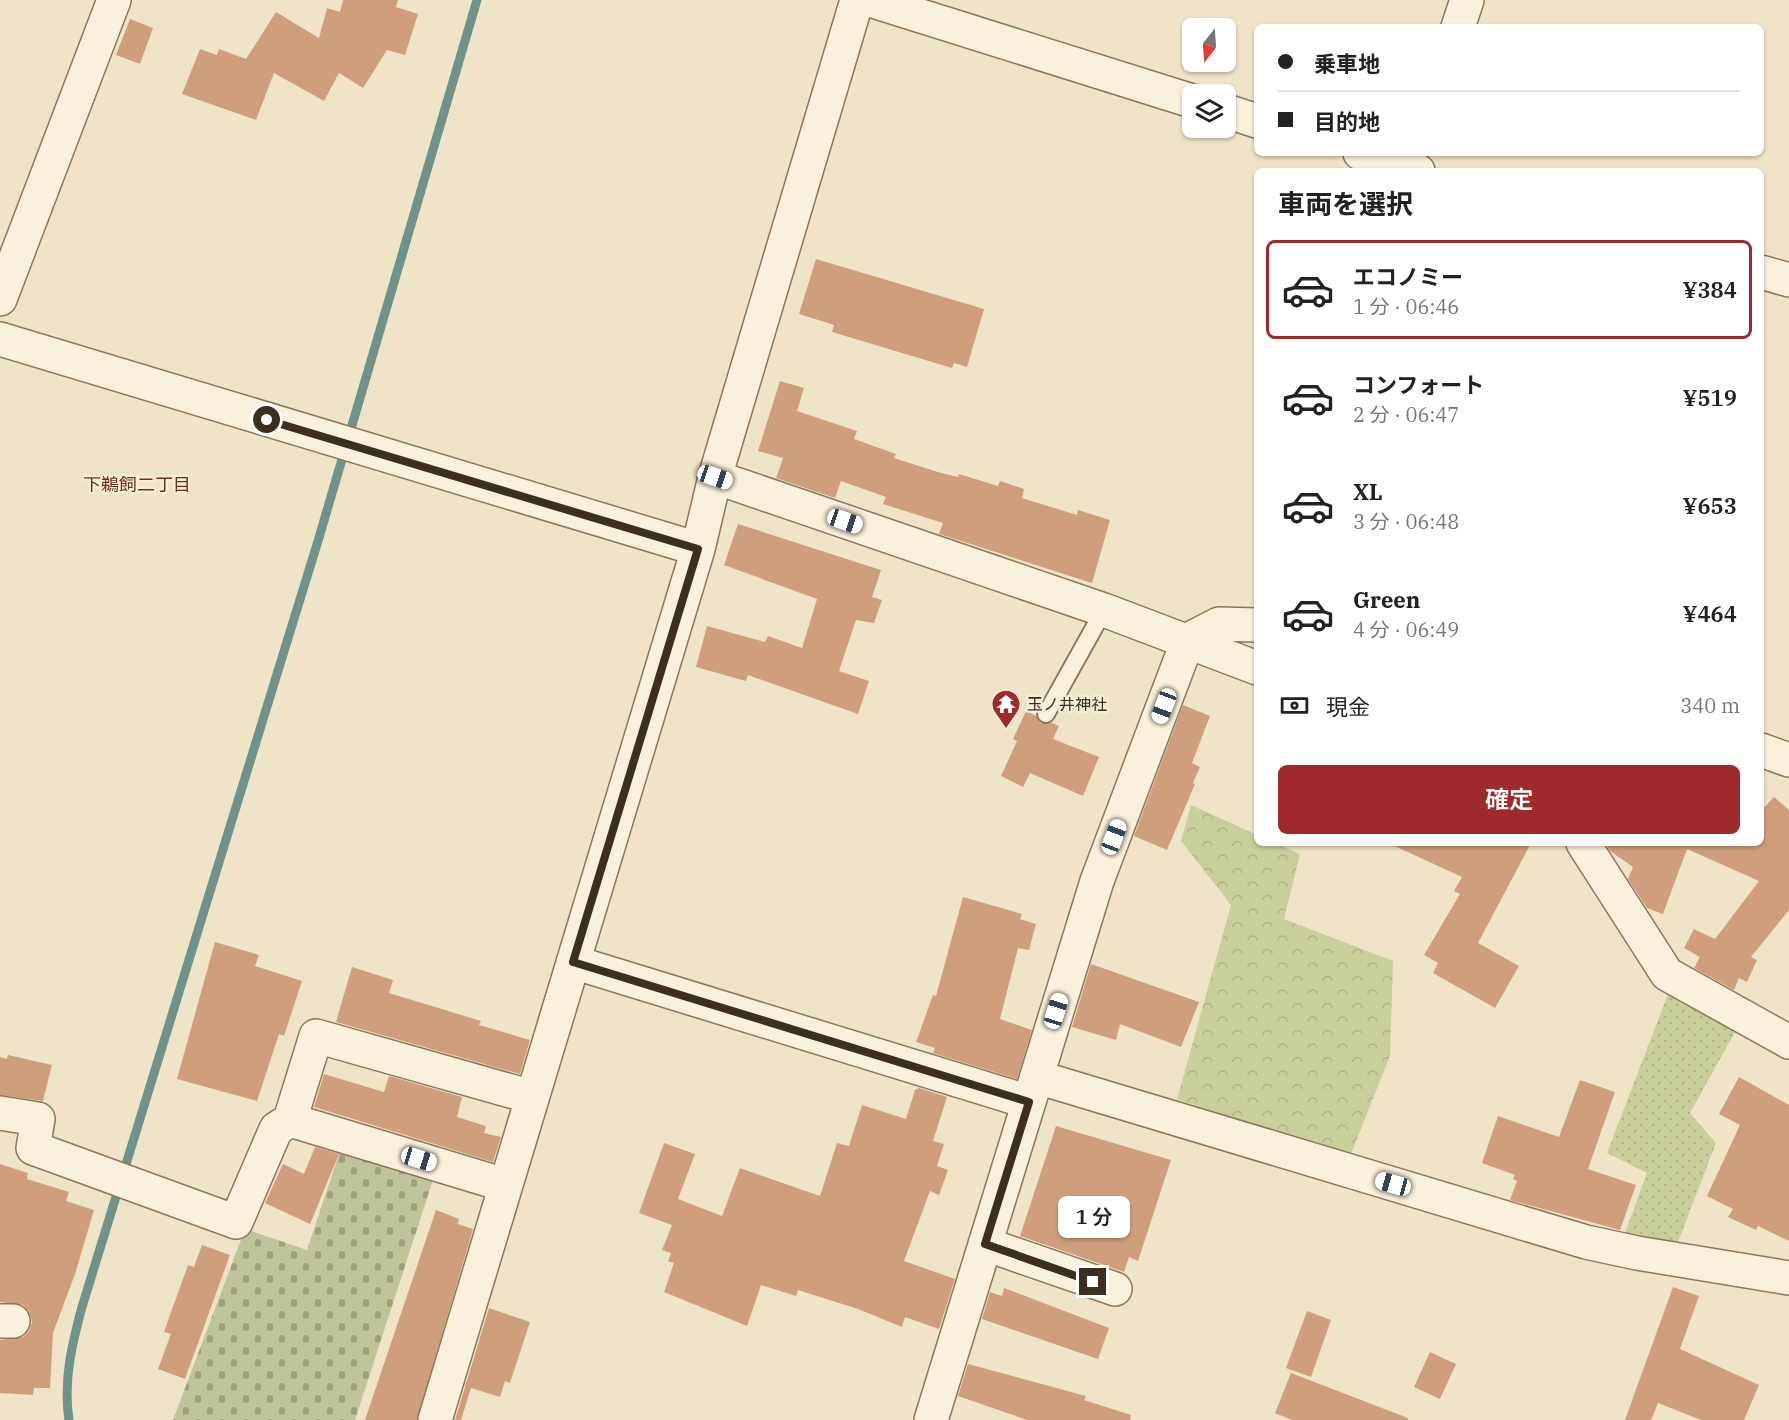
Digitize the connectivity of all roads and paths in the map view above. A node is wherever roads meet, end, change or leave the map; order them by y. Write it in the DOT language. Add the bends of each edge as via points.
graph roads {
  1 [pos="114,0"];
  2 [pos="857,0"];
  3 [pos="870,0"];
  4 [pos="1467,0"];
  5 [pos="1459,24"];
  6 [pos="1182,98"];
  7 [pos="1236,114"];
  8 [pos="1254,120"];
  9 [pos="1373,156"];
  10 [pos="1415,166"];
  11 [pos="1764,273"];
  12 [pos="1789,280"];
  13 [pos="0,299"];
  14 [pos="0,339"];
  15 [pos="715,477"];
  16 [pos="698,549"];
  17 [pos="1104,610"];
  18 [pos="1254,625"];
  19 [pos="1188,640"];
  20 [pos="1254,667"];
  21 [pos="1046,714"];
  22 [pos="1764,751"];
  23 [pos="1789,760"];
  24 [pos="1585,846"];
  25 [pos="573,962"];
  26 [pos="1789,1042"];
  27 [pos="1033,1090"];
  28 [pos="532,1097"];
  29 [pos="0,1113"];
  30 [pos="290,1120"];
  31 [pos="505,1185"];
  32 [pos="985,1244"];
  33 [pos="1789,1278"];
  34 [pos="1114,1289"];
  35 [pos="435,1420"];
  36 [pos="931,1420"];
  1 -- 13 [label="street"];
  2 -- 15 [label="street"];
  3 -- 6 [label="street"];
  4 -- 5 [label="street"];
  7 -- 8 [label="street"];
  9 -- 10 [label="street"];
  11 -- 12 [label="street"];
  14 -- 16 [label="street"];
  15 -- 16 [label="street"];
  15 -- 17 [label="street"];
  16 -- 25 [label="street"];
  17 -- 19 [label="street"];
  17 -- 21 [label="lane"];
  18 -- 19 [label="street" via="1219,624"];
  19 -- 20 [label="street"];
  19 -- 27 [label="street" via="1097,881"];
  22 -- 23 [label="street"];
  24 -- 26 [label="street" via="1667,974"];
  25 -- 27 [label="street"];
  25 -- 28 [label="street"];
  27 -- 32 [label="street"];
  27 -- 33 [label="street" via="1586,1242"];
  28 -- 30 [label="street" via="316,1036"];
  28 -- 31 [label="street"];
  29 -- 30 [label="street" via="38,1119 33,1148 236,1222 276,1129"];
  30 -- 31 [label="street"];
  31 -- 35 [label="street"];
  32 -- 34 [label="street"];
  32 -- 36 [label="street"];
}
